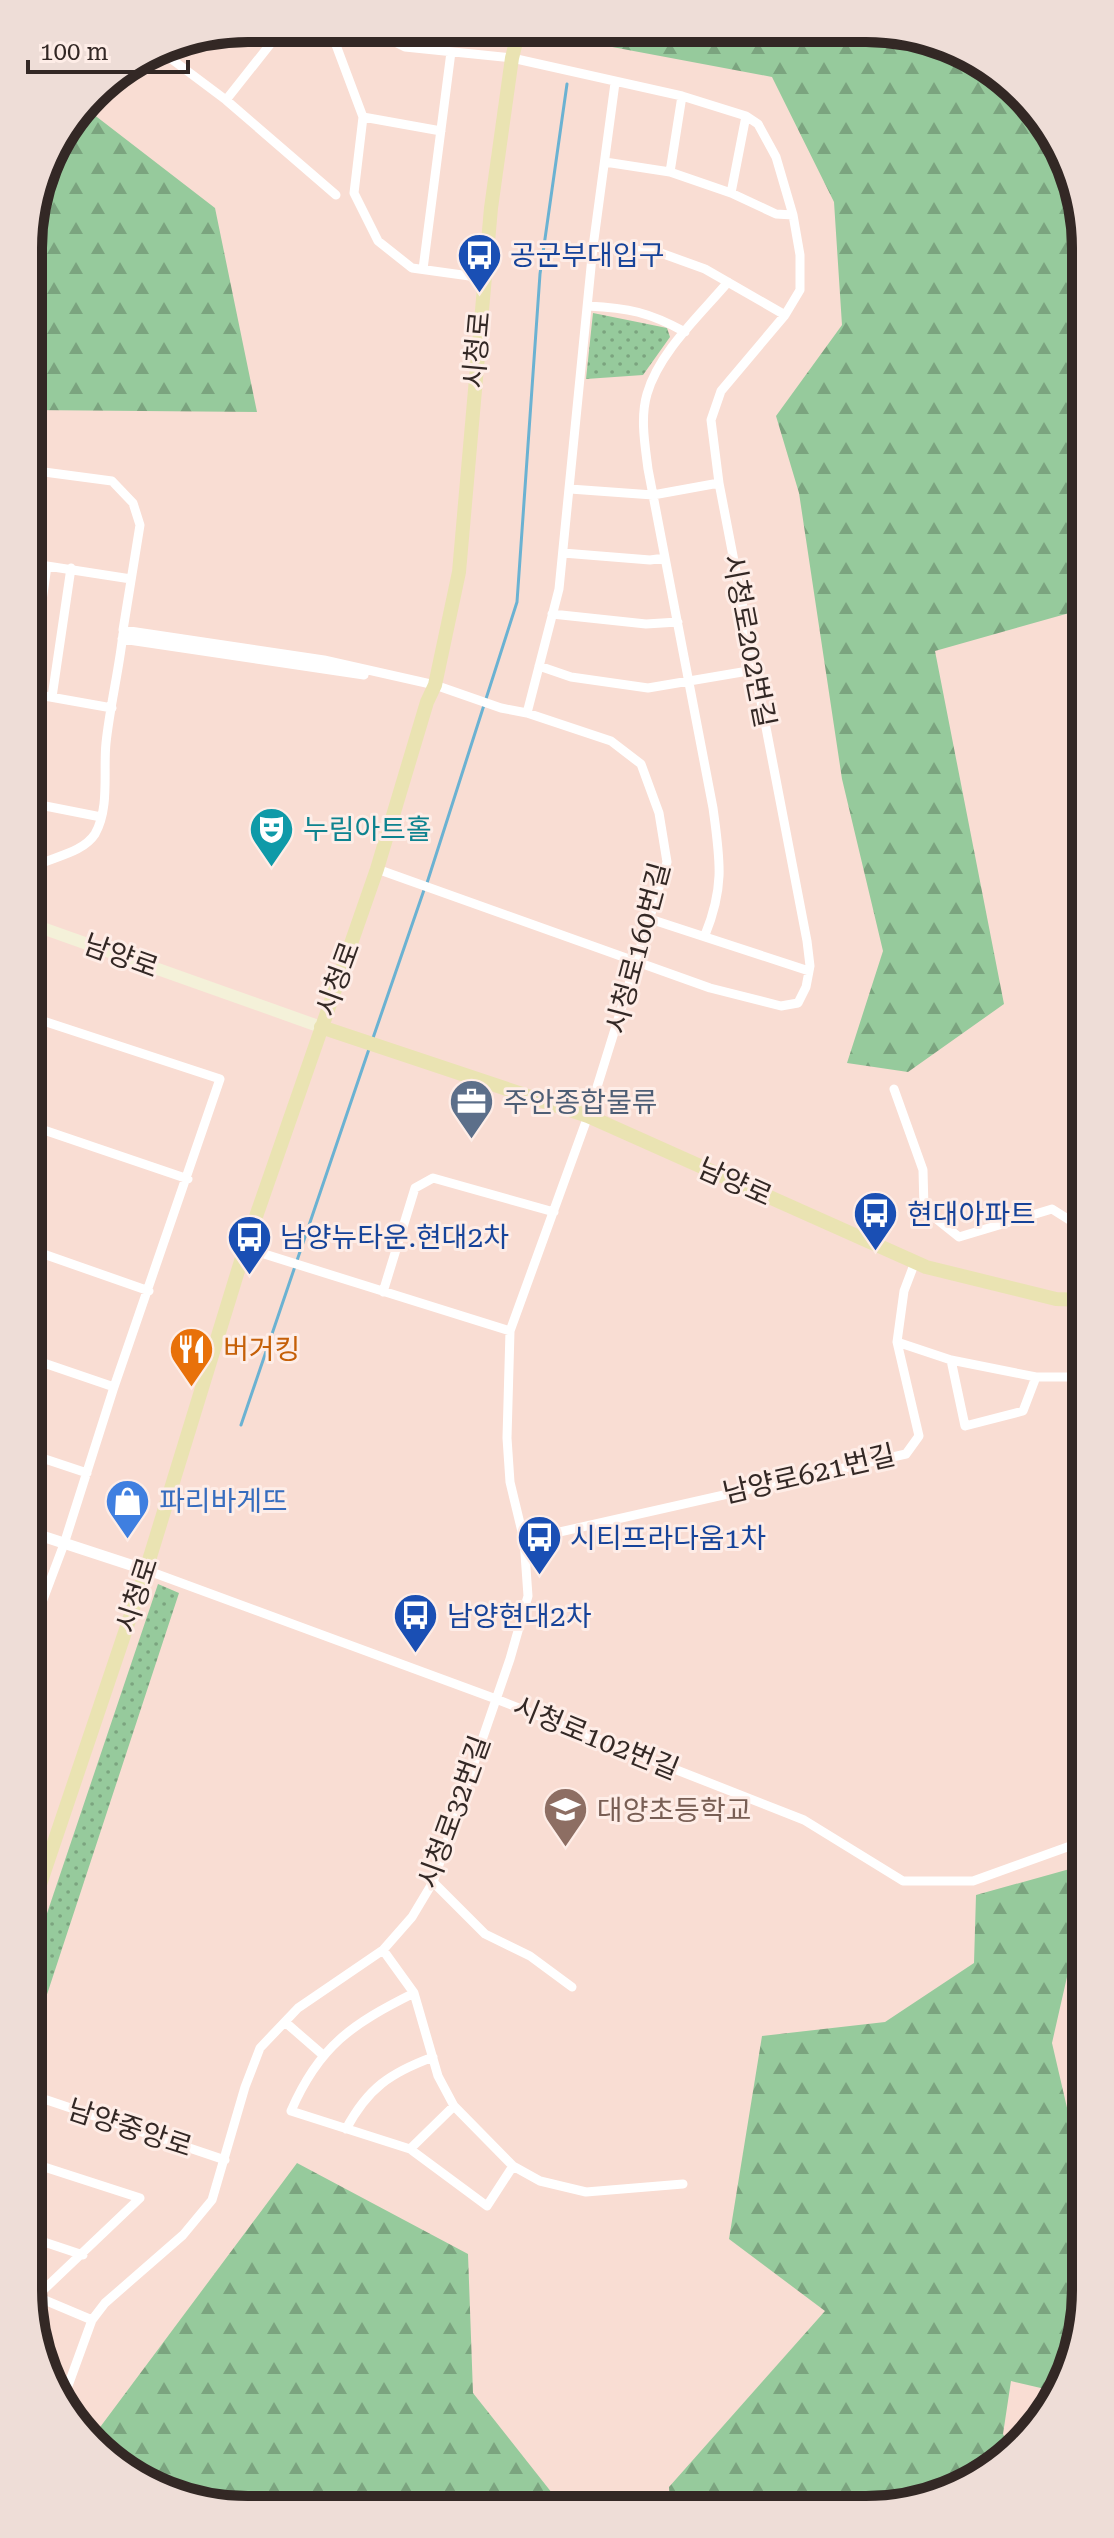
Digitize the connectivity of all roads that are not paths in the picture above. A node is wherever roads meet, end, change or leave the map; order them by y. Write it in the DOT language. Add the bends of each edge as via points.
graph roads {
  1 [pos="272,42"];
  2 [pos="335,42"];
  3 [pos="395,42"];
  4 [pos="516,42"];
  5 [pos="451,52"];
  6 [pos="170,58"];
  7 [pos="512,58"];
  8 [pos="615,83"];
  9 [pos="682,96"];
  10 [pos="226,100"];
  11 [pos="746,116"];
  12 [pos="363,117"];
  13 [pos="441,131"];
  14 [pos="605,162"];
  15 [pos="670,172"];
  16 [pos="731,193"];
  17 [pos="336,195"];
  18 [pos="793,215"];
  19 [pos="593,247"];
  20 [pos="423,269"];
  21 [pos="484,278"];
  22 [pos="728,282"];
  23 [pos="588,306"];
  24 [pos="785,315"];
  25 [pos="685,332"];
  26 [pos="42,472"];
  27 [pos="719,483"];
  28 [pos="570,489"];
  29 [pos="653,495"];
  30 [pos="563,553"];
  31 [pos="665,558"];
  32 [pos="47,566"];
  33 [pos="42,568"];
  34 [pos="71,568"];
  35 [pos="131,579"];
  36 [pos="42,601"];
  37 [pos="552,614"];
  38 [pos="678,622"];
  39 [pos="123,634"];
  40 [pos="539,666"];
  41 [pos="754,670"];
  42 [pos="689,683"];
  43 [pos="435,685"];
  44 [pos="42,694"];
  45 [pos="52,697"];
  46 [pos="112,708"];
  47 [pos="527,713"];
  48 [pos="42,805"];
  49 [pos="101,817"];
  50 [pos="42,863"];
  51 [pos="377,869"];
  52 [pos="650,919"];
  53 [pos="42,928"];
  54 [pos="705,935"];
  55 [pos="638,961"];
  56 [pos="809,971"];
  57 [pos="42,1021"];
  58 [pos="321,1027"];
  59 [pos="894,1089"];
  60 [pos="588,1116"];
  61 [pos="42,1129"];
  62 [pos="188,1179"];
  63 [pos="554,1212"];
  64 [pos="1072,1222"];
  65 [pos="245,1248"];
  66 [pos="42,1254"];
  67 [pos="915,1262"];
  68 [pos="149,1291"];
  69 [pos="383,1292"];
  70 [pos="1072,1300"];
  71 [pos="510,1331"];
  72 [pos="897,1342"];
  73 [pos="951,1360"];
  74 [pos="42,1362"];
  75 [pos="1036,1377"];
  76 [pos="1072,1377"];
  77 [pos="114,1387"];
  78 [pos="42,1458"];
  79 [pos="87,1473"];
  80 [pos="42,1536"];
  81 [pos="524,1540"];
  82 [pos="64,1544"];
  83 [pos="146,1570"];
  84 [pos="42,1597"];
  85 [pos="496,1699"];
  86 [pos="1072,1845"];
  87 [pos="42,1878"];
  88 [pos="433,1882"];
  89 [pos="383,1950"];
  90 [pos="572,1987"];
  91 [pos="414,1993"];
  92 [pos="285,2022"];
  93 [pos="323,2055"];
  94 [pos="433,2057"];
  95 [pos="42,2098"];
  96 [pos="454,2106"];
  97 [pos="346,2129"];
  98 [pos="410,2149"];
  99 [pos="225,2160"];
  100 [pos="42,2166"];
  101 [pos="513,2166"];
  102 [pos="683,2184"];
  103 [pos="42,2241"];
  104 [pos="83,2255"];
  105 [pos="42,2292"];
  106 [pos="43,2300"];
  107 [pos="92,2320"];
  108 [pos="67,2388"];
  1 -- 10 [label="street"];
  2 -- 12 [label="street"];
  3 -- 5 [label="street"];
  4 -- 7 [label="main road, 시청로"];
  5 -- 7 [label="street"];
  5 -- 13 [label="street"];
  6 -- 10 [label="street"];
  7 -- 8 [label="street"];
  7 -- 21 [label="main road, 시청로"];
  8 -- 9 [label="street"];
  8 -- 14 [label="street"];
  9 -- 11 [label="street"];
  9 -- 15 [label="street"];
  10 -- 17 [label="street"];
  11 -- 16 [label="street"];
  11 -- 18 [label="street, 시청로202번길" via="758,124 776,157"];
  12 -- 13 [label="street"];
  12 -- 20 [label="street" via="354,193 378,241 412,268"];
  13 -- 20 [label="street"];
  14 -- 15 [label="street"];
  14 -- 19 [label="street"];
  15 -- 16 [label="street"];
  16 -- 18 [label="street" via="776,214"];
  18 -- 24 [label="street, 시청로202번길" via="800,290"];
  19 -- 22 [label="street" via="658,252"];
  19 -- 23 [label="street"];
  20 -- 21 [label="street"];
  21 -- 43 [label="main road, 시청로" via="459,572"];
  22 -- 24 [label="street"];
  22 -- 25 [label="street"];
  23 -- 25 [label="street" via="626,308"];
  23 -- 28 [label="street"];
  24 -- 27 [label="street, 시청로202번길" via="721,391 711,420"];
  25 -- 29 [label="street" via="647,394 643,429"];
  26 -- 35 [label="street" via="112,481 133,503 140,525"];
  27 -- 29 [label="street"];
  27 -- 41 [label="street, 시청로202번길"];
  28 -- 29 [label="street"];
  28 -- 30 [label="street"];
  29 -- 31 [label="street"];
  30 -- 31 [label="street"];
  30 -- 37 [label="street"];
  31 -- 38 [label="street"];
  32 -- 33 [label="street"];
  32 -- 34 [label="street"];
  32 -- 36 [label="street"];
  34 -- 35 [label="street"];
  34 -- 45 [label="street"];
  35 -- 39 [label="street"];
  37 -- 38 [label="street" via="646,624"];
  37 -- 40 [label="street"];
  38 -- 42 [label="street"];
  39 -- 43 [label="street, 시청로160번길" via="324,660"];
  39 -- 46 [label="street"];
  40 -- 42 [label="street" via="571,677 648,688"];
  40 -- 47 [label="street"];
  41 -- 42 [label="street"];
  41 -- 56 [label="street, 시청로202번길" via="796,875"];
  42 -- 54 [label="street" via="720,862 720,890"];
  43 -- 47 [label="street, 시청로160번길"];
  43 -- 51 [label="main road, 시청로"];
  44 -- 45 [label="street"];
  45 -- 46 [label="street"];
  46 -- 49 [label="street"];
  47 -- 52 [label="street, 시청로160번길" via="611,741 641,764 659,813 667,862"];
  48 -- 49 [label="street"];
  49 -- 50 [label="street" via="86,843"];
  51 -- 55 [label="street"];
  51 -- 58 [label="main road, 시청로"];
  52 -- 54 [label="street"];
  52 -- 55 [label="street, 시청로160번길"];
  53 -- 58 [label="main road, 남양로"];
  54 -- 56 [label="street"];
  55 -- 56 [label="street" via="710,988 781,1006 798,1003"];
  55 -- 60 [label="street, 시청로160번길"];
  57 -- 62 [label="street" via="220,1079"];
  58 -- 60 [label="main road, 남양로"];
  58 -- 65 [label="main road, 시청로"];
  59 -- 64 [label="street" via="923,1170 924,1209 959,1237 1052,1209"];
  60 -- 63 [label="street, 시청로32번길"];
  60 -- 67 [label="main road, 남양로"];
  61 -- 62 [label="street"];
  62 -- 68 [label="street"];
  63 -- 69 [label="street" via="433,1178 415,1188"];
  63 -- 71 [label="street, 시청로32번길"];
  65 -- 69 [label="street"];
  65 -- 83 [label="main road, 시청로"];
  66 -- 68 [label="street"];
  67 -- 70 [label="main road, 남양로"];
  67 -- 72 [label="street" via="904,1291"];
  68 -- 77 [label="street"];
  69 -- 71 [label="street"];
  71 -- 81 [label="street, 시청로32번길" via="507,1438 510,1482"];
  72 -- 73 [label="street"];
  72 -- 81 [label="street, 남양로621번길" via="919,1436 906,1454"];
  73 -- 75 [label="street"];
  73 -- 75 [label="street" via="965,1426 1023,1411"];
  74 -- 77 [label="street"];
  75 -- 76 [label="street"];
  77 -- 79 [label="street"];
  78 -- 79 [label="street"];
  79 -- 82 [label="street"];
  80 -- 82 [label="street"];
  81 -- 85 [label="street, 시청로32번길" via="528,1596"];
  82 -- 83 [label="street"];
  82 -- 84 [label="street"];
  83 -- 85 [label="street, 시청로102번길"];
  83 -- 87 [label="main road, 시청로"];
  85 -- 86 [label="street, 시청로102번길" via="804,1820 903,1881 973,1881"];
  85 -- 88 [label="street, 시청로32번길"];
  88 -- 89 [label="street, 시청로32번길"];
  88 -- 90 [label="street" via="485,1934 530,1956"];
  89 -- 91 [label="street"];
  89 -- 92 [label="street, 시청로32번길"];
  91 -- 93 [label="street" via="379,2010"];
  91 -- 94 [label="street"];
  92 -- 93 [label="street"];
  92 -- 99 [label="street, 시청로32번길" via="260,2048"];
  93 -- 97 [label="street" via="291,2111"];
  94 -- 96 [label="street"];
  94 -- 97 [label="street" via="377,2085"];
  95 -- 99 [label="street, 남양중앙로"];
  96 -- 98 [label="street"];
  96 -- 101 [label="street"];
  97 -- 98 [label="street"];
  98 -- 101 [label="street" via="487,2206"];
  99 -- 107 [label="street, 시청로32번길" via="212,2200 183,2235"];
  100 -- 104 [label="street" via="140,2198"];
  101 -- 102 [label="street" via="540,2181 586,2192"];
  103 -- 104 [label="street"];
  104 -- 105 [label="street"];
  106 -- 107 [label="street"];
  107 -- 108 [label="street, 시청로32번길"];
}
